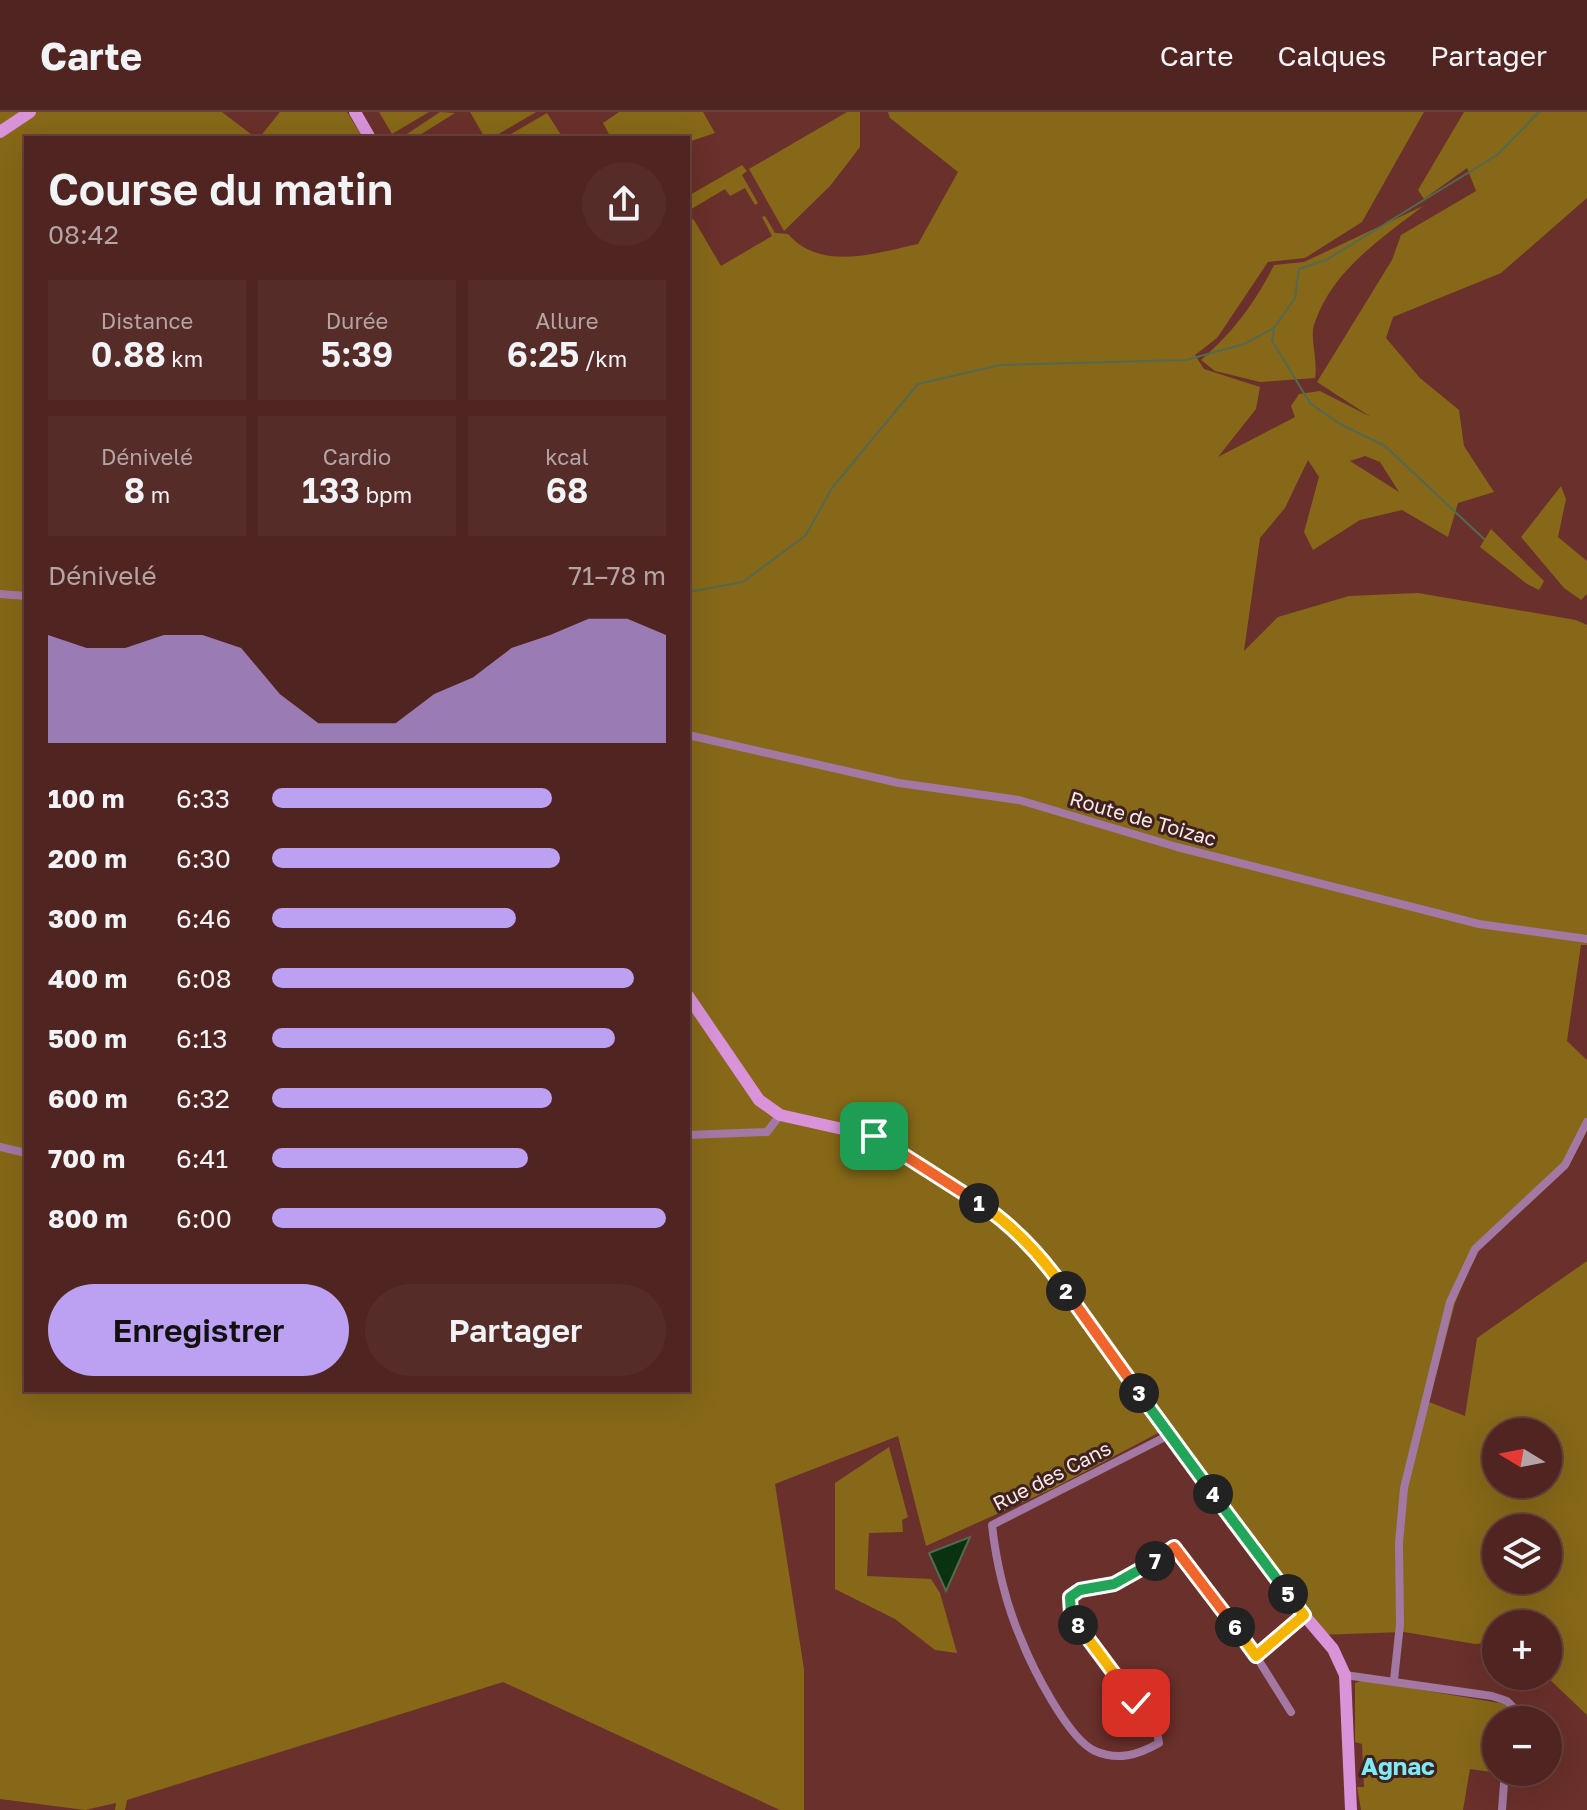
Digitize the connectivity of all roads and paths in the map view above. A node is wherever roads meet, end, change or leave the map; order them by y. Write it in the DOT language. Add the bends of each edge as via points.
graph roads {
  1 [pos="30,112"];
  2 [pos="355,112"];
  3 [pos="0,132"];
  4 [pos="369,136"];
  5 [pos="0,594"];
  6 [pos="24,596"];
  7 [pos="690,735"];
  8 [pos="1587,939"];
  9 [pos="690,999"];
  10 [pos="780,1115"];
  11 [pos="1587,1122"];
  12 [pos="690,1135"];
  13 [pos="0,1147"];
  14 [pos="24,1153"];
  15 [pos="1169,1435"];
  16 [pos="1304,1615"];
  17 [pos="1256,1656"];
  18 [pos="1345,1675"];
  19 [pos="1394,1680"];
  20 [pos="1512,1706"];
  21 [pos="1291,1712"];
  22 [pos="1504,1786"];
  23 [pos="1351,1810"];
  24 [pos="1502,1810"];
  1 -- 3 [label="street"];
  2 -- 4 [label="street"];
  5 -- 6 [label="street"];
  7 -- 8 [label="street, Route de Toizac" via="899,783 1019,800 1177,847 1479,924"];
  9 -- 10 [label="street" via="759,1100"];
  10 -- 12 [label="street" via="767,1132"];
  10 -- 15 [label="street" via="874,1136 1000,1217 1049,1268"];
  11 -- 19 [label="street" via="1565,1165 1475,1249 1450,1302 1401,1512"];
  13 -- 14 [label="street"];
  15 -- 16 [label="street"];
  15 -- 17 [label="street, Rue des Cans" via="992,1525 1021,1641 1073,1733 1093,1750 1118,1758 1159,1743 1157,1732 1071,1614 1070,1597 1114,1584 1174,1547"];
  16 -- 17 [label="street"];
  16 -- 18 [label="street" via="1333,1649"];
  17 -- 21 [label="street"];
  18 -- 19 [label="street"];
  18 -- 23 [label="street"];
  19 -- 20 [label="street" via="1492,1696"];
  22 -- 24 [label="street"];
}
